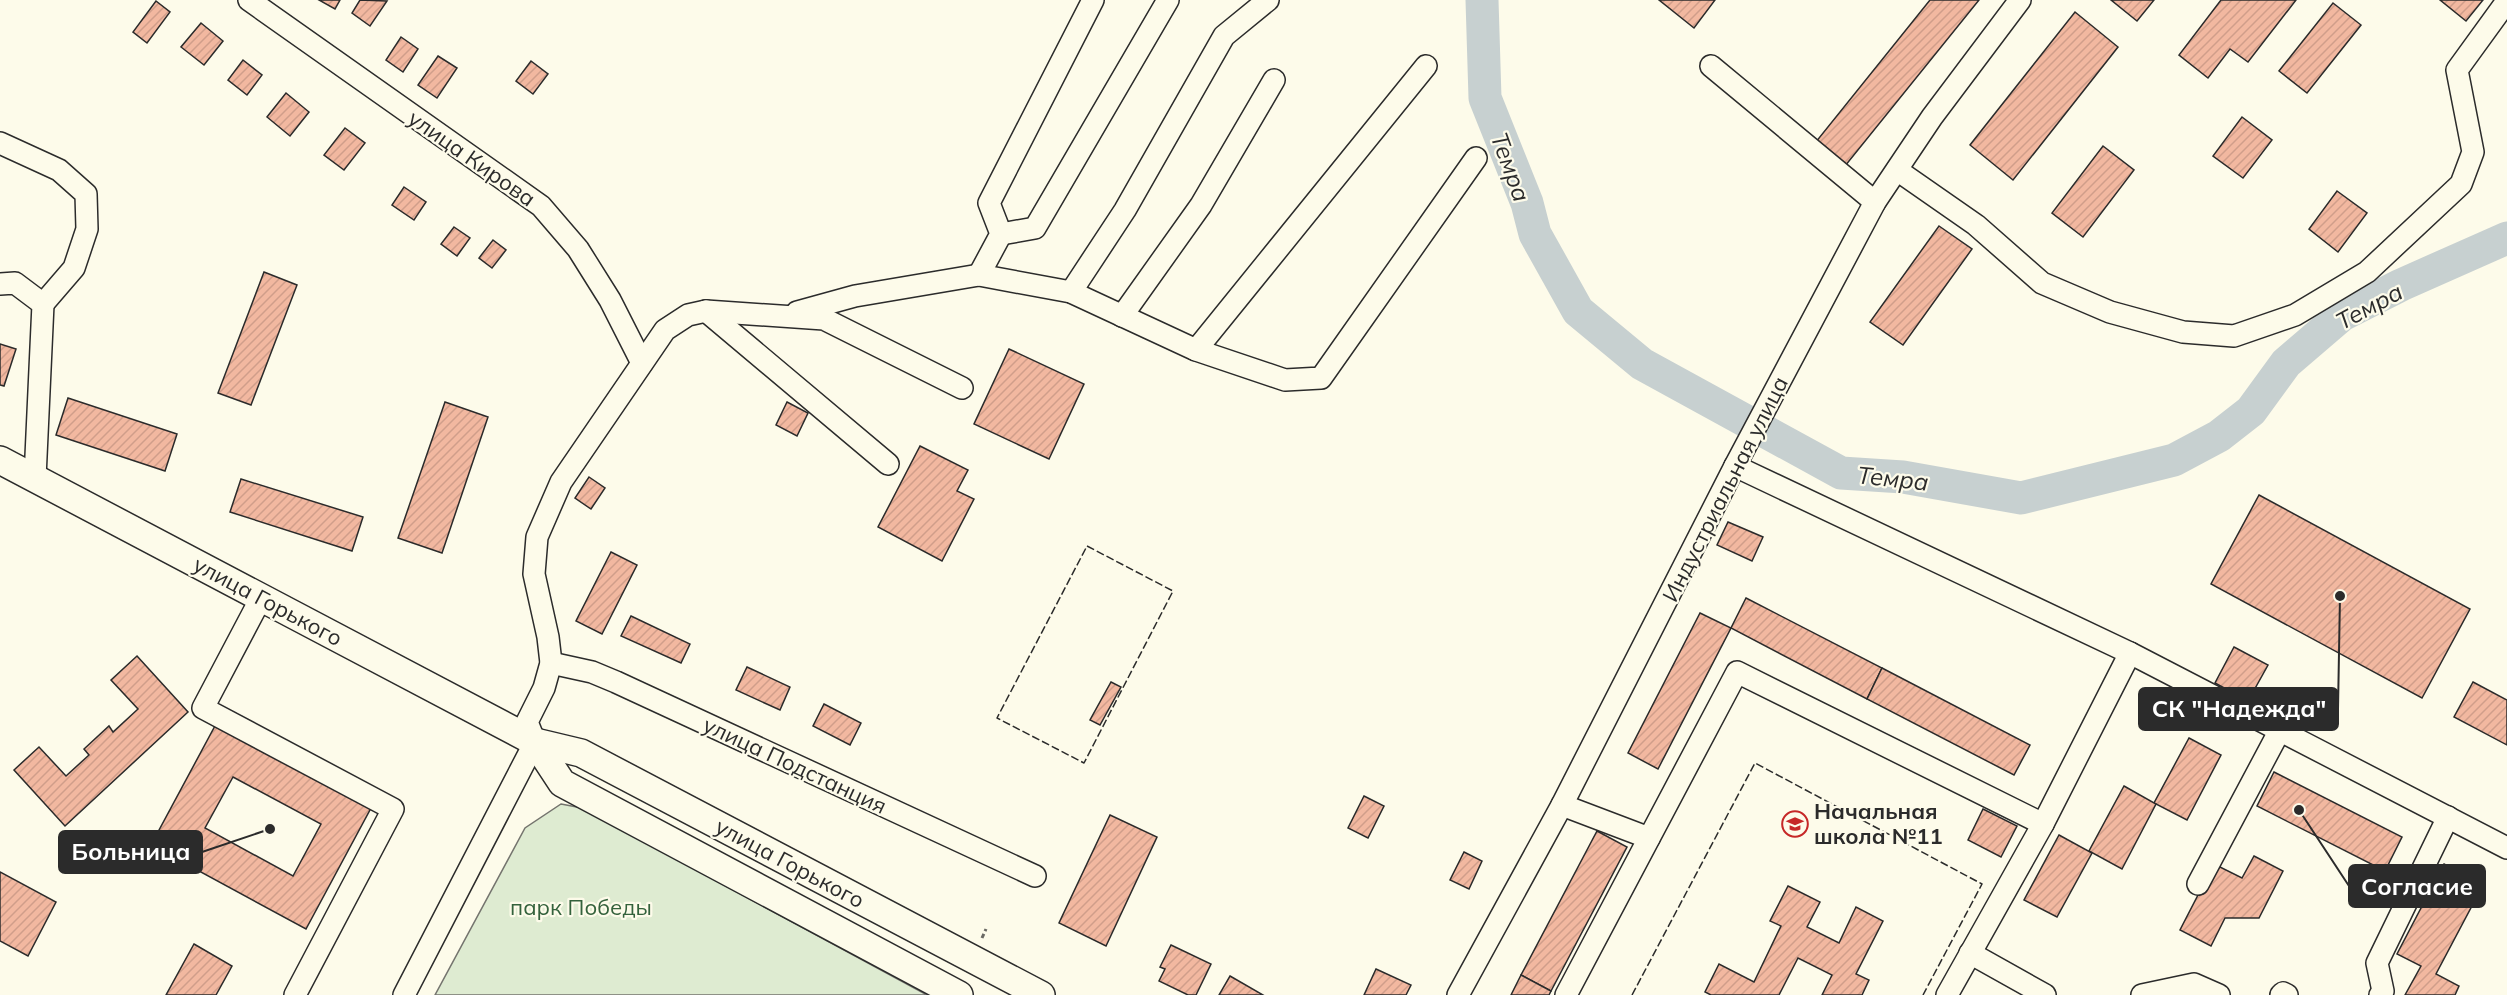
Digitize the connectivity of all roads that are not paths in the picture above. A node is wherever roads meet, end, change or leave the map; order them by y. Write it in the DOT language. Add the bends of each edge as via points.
graph roads {
  1 [pos="249,0"];
  2 [pos="1093,0"];
  3 [pos="1168,0"];
  4 [pos="1268,0"];
  5 [pos="2020,0"];
  6 [pos="2507,1"];
  7 [pos="1426,66"];
  8 [pos="1711,66"];
  9 [pos="1274,80"];
  10 [pos="0,143"];
  11 [pos="1476,158"];
  12 [pos="1897,170"];
  13 [pos="1875,202"];
  14 [pos="1001,234"];
  15 [pos="979,275"];
  16 [pos="0,284"];
  17 [pos="1071,292"];
  18 [pos="43,304"];
  19 [pos="706,310"];
  20 [pos="782,316"];
  21 [pos="1122,316"];
  22 [pos="1196,350"];
  23 [pos="642,363"];
  24 [pos="962,388"];
  25 [pos="0,460"];
  26 [pos="888,464"];
  27 [pos="1735,466"];
  28 [pos="35,478"];
  29 [pos="261,598"];
  30 [pos="2130,653"];
  31 [pos="551,663"];
  32 [pos="2280,730"];
  33 [pos="535,742"];
  34 [pos="1562,805"];
  35 [pos="2448,817"];
  36 [pos="2043,824"];
  37 [pos="1649,838"];
  38 [pos="2507,848"];
  39 [pos="1035,876"];
  40 [pos="2198,884"];
  41 [pos="1970,953"];
  42 [pos="295,995"];
  43 [pos="404,995"];
  44 [pos="959,995"];
  45 [pos="1041,995"];
  46 [pos="1458,995"];
  47 [pos="1566,995"];
  48 [pos="1947,995"];
  49 [pos="2045,995"];
  50 [pos="2142,995"];
  51 [pos="2219,995"];
  52 [pos="2281,995"];
  53 [pos="2287,995"];
  54 [pos="2380,995"];
  1 -- 23 [label="street, улица Кирова" via="541,206 578,249"];
  2 -- 14 [label="street" via="989,203"];
  3 -- 14 [label="street" via="1035,228"];
  4 -- 17 [label="street" via="1224,36 1125,210"];
  5 -- 12 [label="street, Индустриальная улица"];
  6 -- 12 [label="street" via="2457,69 2473,152 2461,184 2367,272 2295,315 2234,336 2183,332 2110,312 2042,283 1976,225"];
  7 -- 22 [label="street"];
  8 -- 13 [label="street"];
  9 -- 21 [label="street" via="1201,205"];
  10 -- 18 [label="street" via="59,170 86,194 87,230 74,268"];
  11 -- 22 [label="street" via="1321,378 1286,380"];
  12 -- 13 [label="street, Индустриальная улица"];
  13 -- 27 [label="street, Индустриальная улица"];
  14 -- 15 [label="street"];
  15 -- 17 [label="street"];
  15 -- 20 [label="street" via="855,296"];
  16 -- 18 [label="street" via="15,283"];
  17 -- 21 [label="street"];
  18 -- 28 [label="street"];
  19 -- 20 [label="street"];
  19 -- 23 [label="street" via="688,315 665,330"];
  19 -- 26 [label="street"];
  20 -- 24 [label="street" via="824,319"];
  21 -- 22 [label="street"];
  23 -- 31 [label="street" via="561,482 537,537 534,574"];
  25 -- 28 [label="main road, улица Горького"];
  27 -- 30 [label="street"];
  27 -- 34 [label="street, Индустриальная улица"];
  28 -- 29 [label="main road, улица Горького"];
  29 -- 33 [label="main road, улица Горького"];
  29 -- 42 [label="street" via="203,708 393,809"];
  30 -- 32 [label="street"];
  30 -- 36 [label="street"];
  31 -- 33 [label="street" via="527,722"];
  31 -- 39 [label="street, улица Подстанция" via="616,682"];
  32 -- 35 [label="street"];
  32 -- 40 [label="street"];
  33 -- 43 [label="street"];
  33 -- 44 [label="main road, улица Горького" via="562,783"];
  33 -- 45 [label="main road, улица Горького" via="581,753"];
  34 -- 37 [label="street"];
  34 -- 46 [label="street, Индустриальная улица"];
  35 -- 38 [label="street"];
  35 -- 54 [label="street" via="2378,963 2383,991"];
  36 -- 37 [label="street" via="1737,672"];
  36 -- 41 [label="street"];
  37 -- 47 [label="street"];
  41 -- 48 [label="street"];
  41 -- 49 [label="street"];
  50 -- 51 [label="street" via="2194,984"];
  52 -- 53 [label="street"];
}
